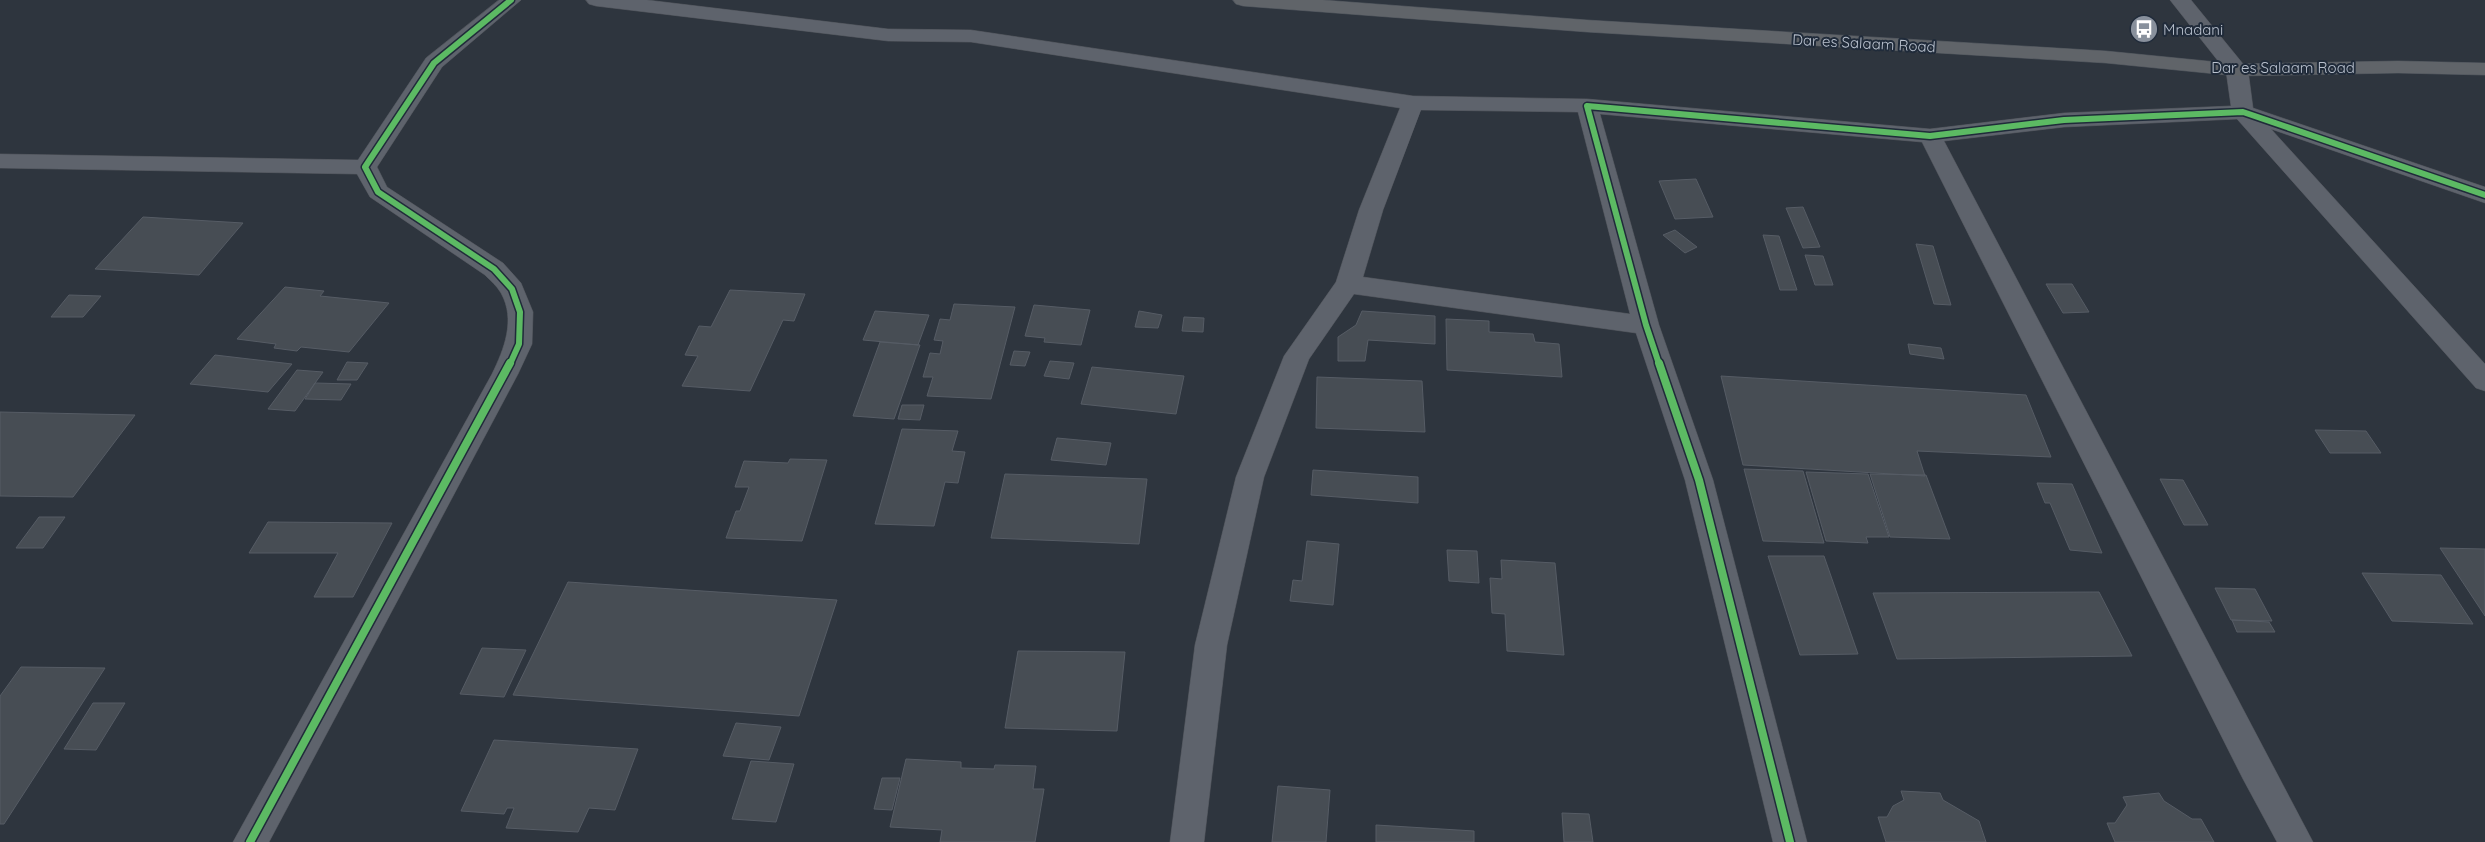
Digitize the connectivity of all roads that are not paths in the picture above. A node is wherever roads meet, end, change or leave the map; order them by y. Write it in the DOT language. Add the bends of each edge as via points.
graph roads {
  1 [pos="511,0"];
  2 [pos="596,0"];
  3 [pos="1243,0"];
  4 [pos="2180,0"];
  5 [pos="2485,69"];
  6 [pos="2237,70"];
  7 [pos="1413,103"];
  8 [pos="1588,106"];
  9 [pos="2243,112"];
  10 [pos="1930,136"];
  11 [pos="0,161"];
  12 [pos="365,167"];
  13 [pos="2485,195"];
  14 [pos="1348,284"];
  15 [pos="1646,325"];
  16 [pos="2485,381"];
  17 [pos="250,842"];
  18 [pos="1187,842"];
  19 [pos="1790,842"];
  20 [pos="2296,842"];
  1 -- 12 [label="street" via="434,63"];
  2 -- 7 [label="street" via="888,35 971,36"];
  3 -- 6 [label="highway, Dar es Salaam Road" via="1587,26 2106,57"];
  4 -- 6 [label="street" via="2194,13"];
  5 -- 6 [label="highway, Dar es Salaam Road"];
  6 -- 9 [label="street"];
  7 -- 8 [label="street"];
  7 -- 14 [label="street" via="1371,210"];
  8 -- 10 [label="street"];
  8 -- 15 [label="street"];
  9 -- 10 [label="street" via="2064,120"];
  9 -- 13 [label="street"];
  9 -- 16 [label="street"];
  10 -- 20 [label="street"];
  11 -- 12 [label="street"];
  12 -- 17 [label="street" via="378,192 494,269 512,288 520,312 519,344"];
  14 -- 15 [label="street"];
  14 -- 18 [label="street" via="1297,356 1250,477 1211,645"];
  15 -- 19 [label="street" via="1698,480"];
}
